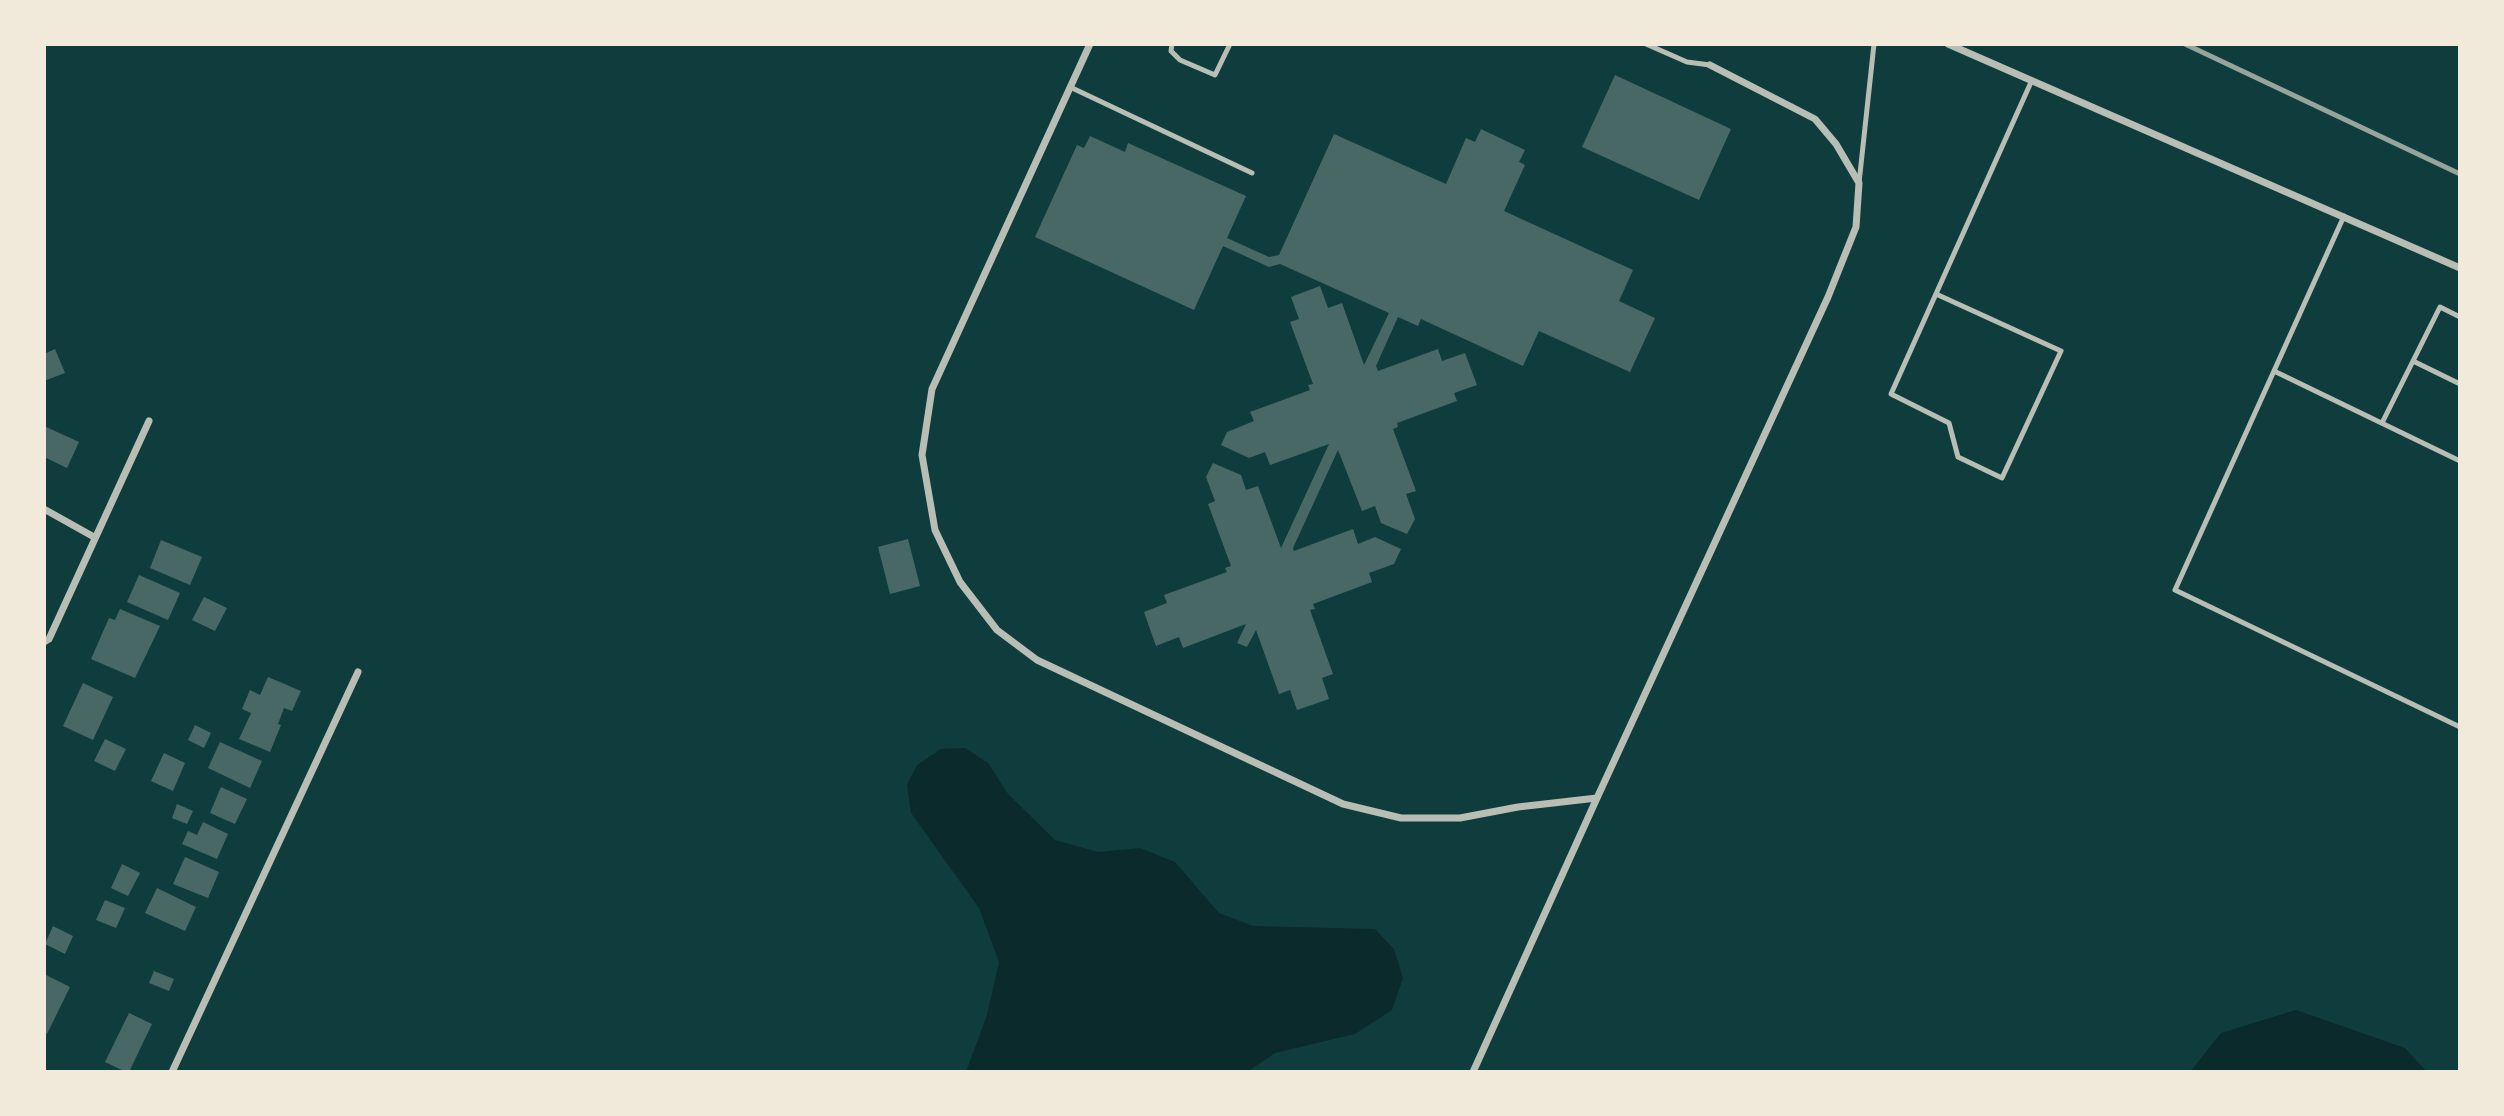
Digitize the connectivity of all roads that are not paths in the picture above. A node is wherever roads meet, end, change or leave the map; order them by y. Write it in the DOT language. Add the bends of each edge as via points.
graph roads {
  1 [pos="1090,44"];
  2 [pos="1172,44"];
  3 [pos="1230,44"];
  4 [pos="1646,44"];
  5 [pos="1874,44"];
  6 [pos="1948,44"];
  7 [pos="1710,65"];
  8 [pos="2032,80"];
  9 [pos="1070,88"];
  10 [pos="1252,173"];
  11 [pos="1858,183"];
  12 [pos="2344,216"];
  13 [pos="2460,268"];
  14 [pos="1936,294"];
  15 [pos="2460,317"];
  16 [pos="2413,361"];
  17 [pos="2274,371"];
  18 [pos="2460,384"];
  19 [pos="149,421"];
  20 [pos="2382,424"];
  21 [pos="2460,461"];
  22 [pos="44,509"];
  23 [pos="94,537"];
  24 [pos="44,642"];
  25 [pos="358,672"];
  26 [pos="2460,727"];
  27 [pos="1597,798"];
  28 [pos="172,1072"];
  29 [pos="1474,1072"];
  1 -- 9 [label="street"];
  2 -- 3 [label="lane" via="1171,51 1180,60 1215,75"];
  4 -- 7 [label="lane" via="1687,62"];
  5 -- 11 [label="lane"];
  6 -- 8 [label="street"];
  7 -- 11 [label="street" via="1815,119"];
  8 -- 12 [label="street"];
  8 -- 14 [label="lane"];
  9 -- 10 [label="lane"];
  9 -- 27 [label="street" via="932,389 922,455 936,530 960,582 997,630 1037,660 1343,804 1401,818 1460,818"];
  11 -- 27 [label="street" via="1856,227 1828,297"];
  12 -- 13 [label="street"];
  12 -- 17 [label="lane"];
  14 -- 14 [label="lane" via="1891,394 1949,423 1958,457 2002,478 2060,351"];
  15 -- 16 [label="lane" via="2440,307"];
  16 -- 18 [label="lane"];
  16 -- 20 [label="lane"];
  17 -- 20 [label="lane"];
  17 -- 26 [label="lane" via="2175,590"];
  19 -- 23 [label="street"];
  20 -- 21 [label="lane"];
  22 -- 23 [label="street"];
  23 -- 24 [label="street"];
  25 -- 28 [label="street"];
  27 -- 29 [label="street"];
}
